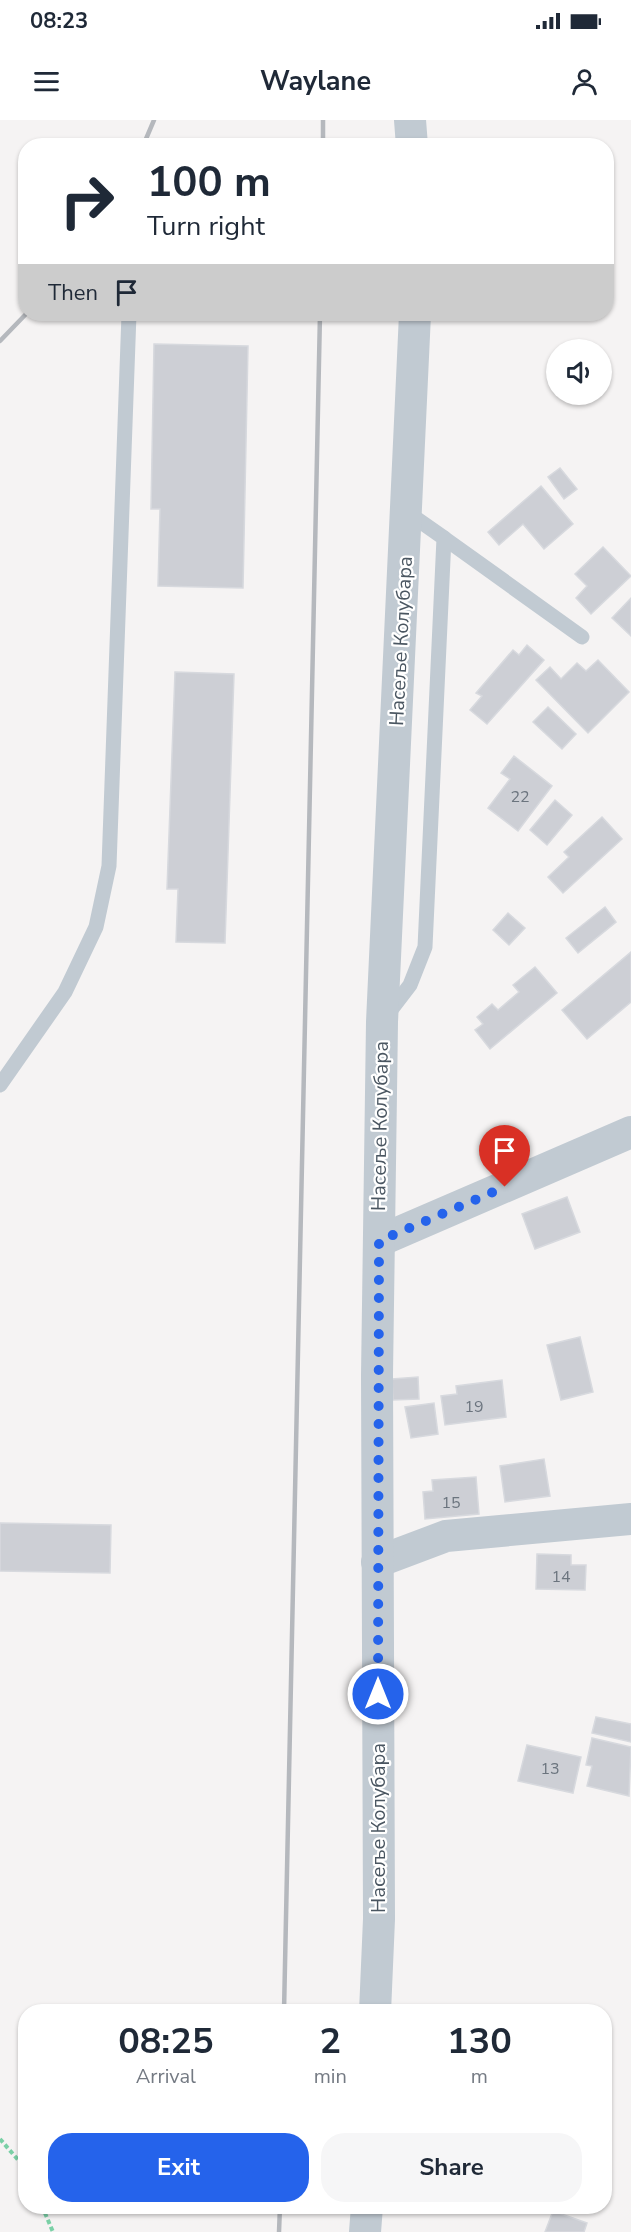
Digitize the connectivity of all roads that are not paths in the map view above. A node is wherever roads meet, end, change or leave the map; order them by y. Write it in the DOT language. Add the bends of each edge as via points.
graph roads {
  1 [pos="410,120"];
  2 [pos="411,138"];
  3 [pos="129,321"];
  4 [pos="415,321"];
  5 [pos="407,512"];
  6 [pos="444,538"];
  7 [pos="582,637"];
  8 [pos="382,1022"];
  9 [pos="0,1085"];
  10 [pos="631,1132"];
  11 [pos="379,1241"];
  12 [pos="631,1519"];
  13 [pos="377,1562"];
  14 [pos="375,2004"];
  15 [pos="366,2214"];
  16 [pos="365,2232"];
  1 -- 2 [label="street"];
  3 -- 9 [label="lane" via="110,866 96,927 65,992"];
  4 -- 5 [label="street, Насеље Колубара"];
  5 -- 6 [label="lane"];
  5 -- 8 [label="street, Насеље Колубара"];
  6 -- 7 [label="lane"];
  6 -- 8 [label="lane" via="425,947 410,985"];
  8 -- 11 [label="street, Насеље Колубара"];
  10 -- 11 [label="street"];
  11 -- 13 [label="street, Насеље Колубара"];
  12 -- 13 [label="street" via="446,1536"];
  13 -- 14 [label="street, Насеље Колубара" via="379,1918"];
  15 -- 16 [label="street"];
}
